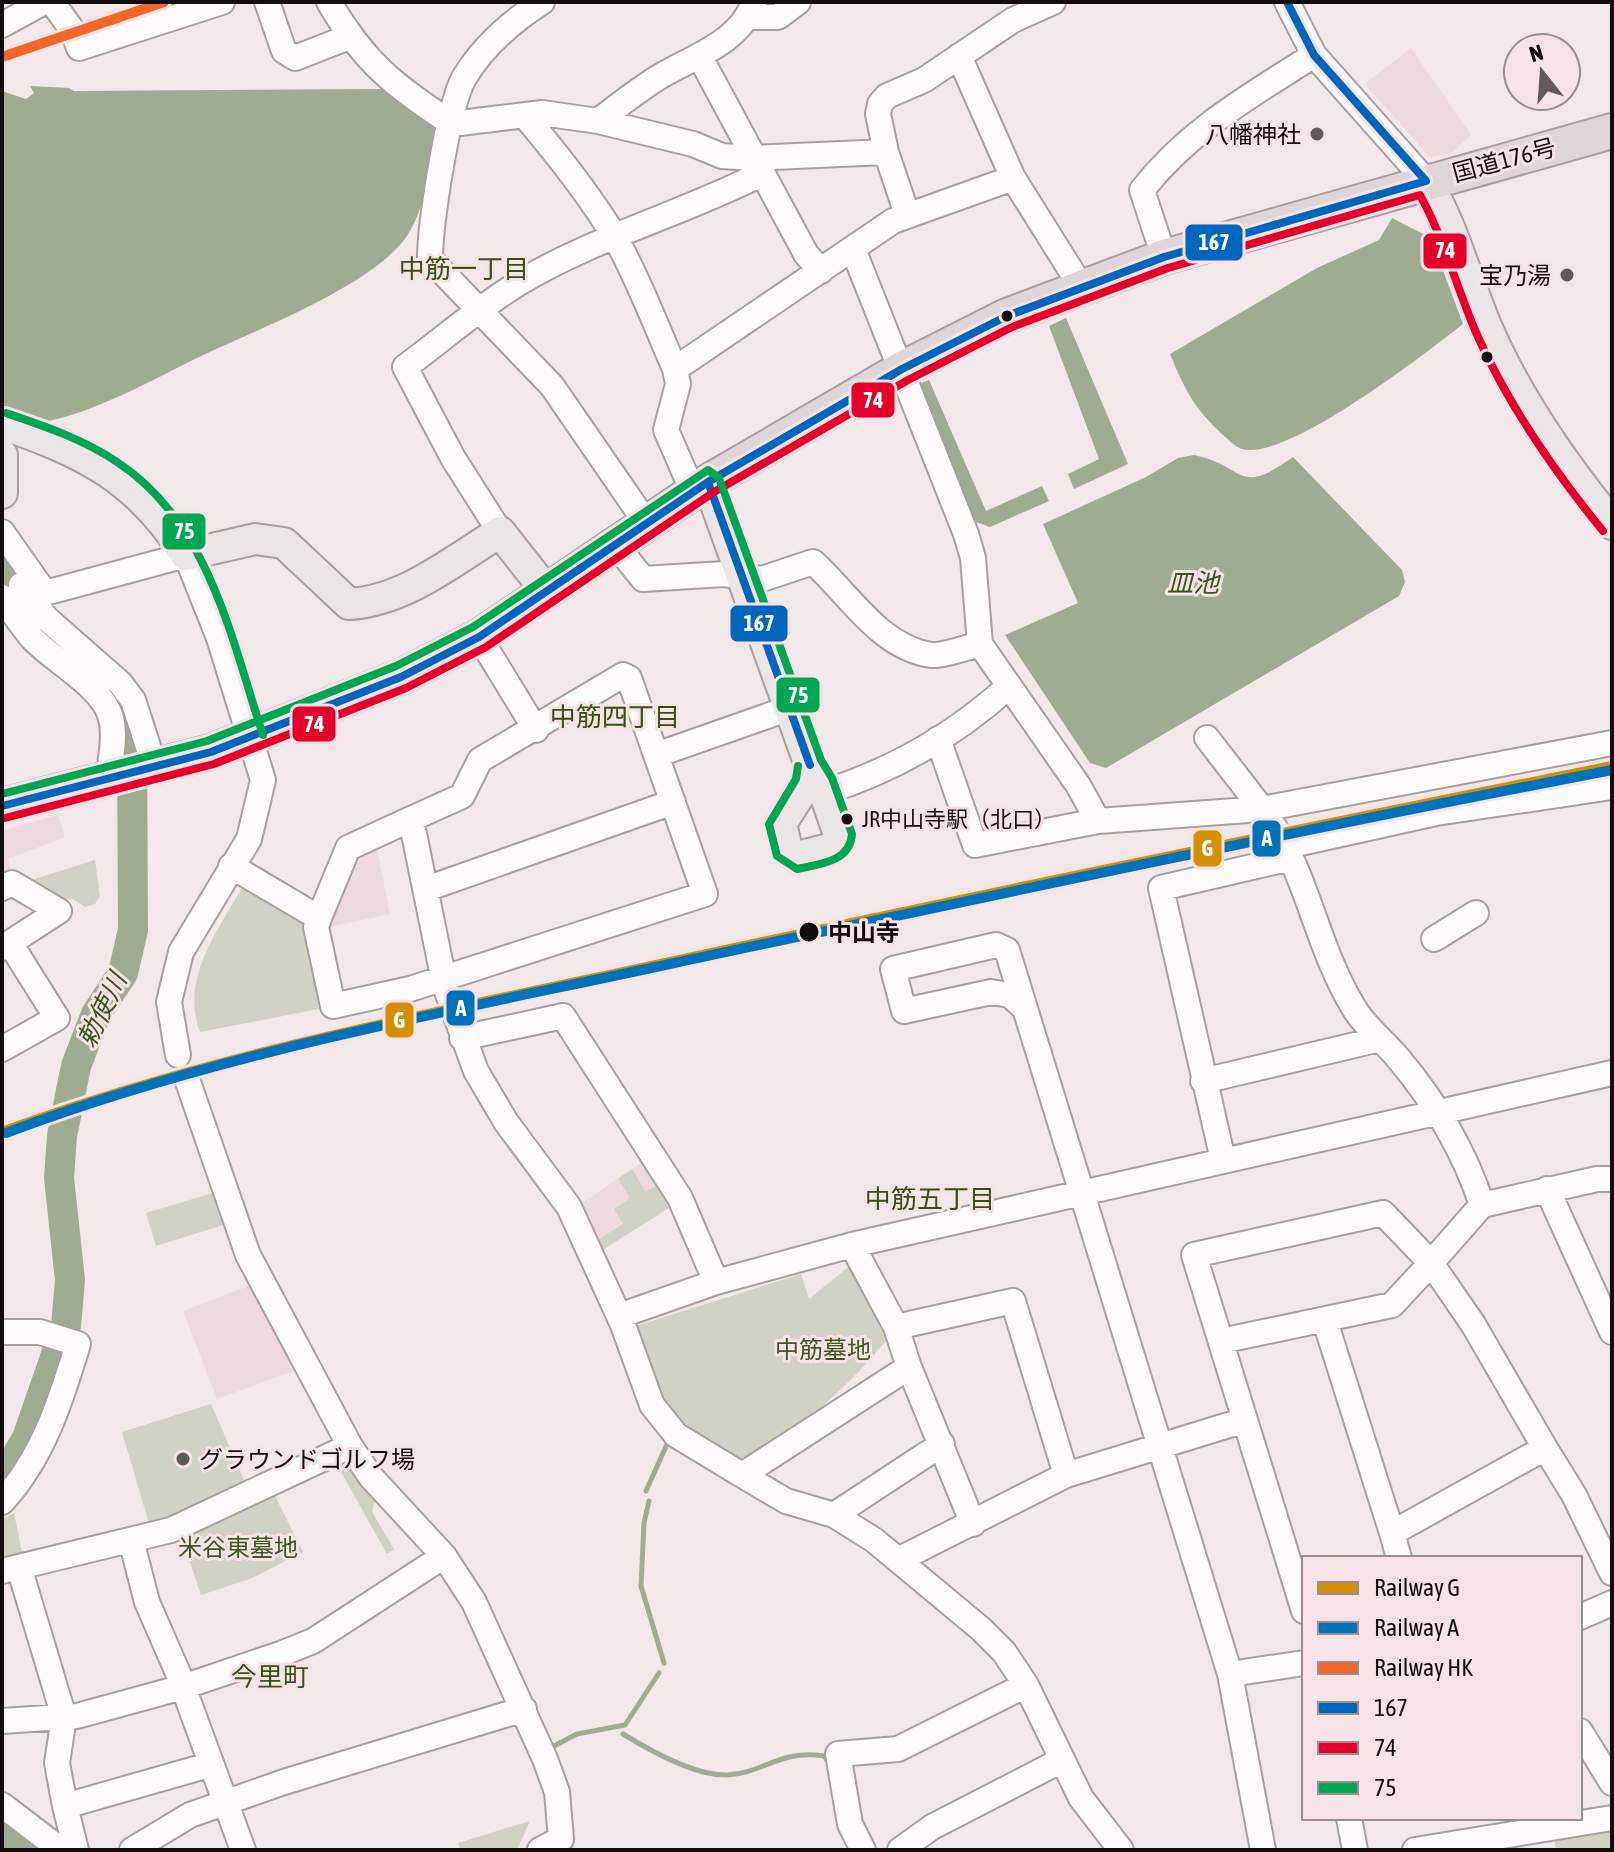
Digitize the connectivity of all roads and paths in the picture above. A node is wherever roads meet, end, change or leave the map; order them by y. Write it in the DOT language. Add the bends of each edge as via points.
graph roads {
  1 [pos="44,2"];
  2 [pos="52,2"];
  3 [pos="222,2"];
  4 [pos="267,2"];
  5 [pos="329,2"];
  6 [pos="542,2"];
  7 [pos="798,2"];
  8 [pos="1053,2"];
  9 [pos="1287,2"];
  10 [pos="751,10"];
  11 [pos="1009,11"];
  12 [pos="2,25"];
  13 [pos="349,37"];
  14 [pos="1314,55"];
  15 [pos="959,56"];
  16 [pos="700,57"];
  17 [pos="524,115"];
  18 [pos="598,121"];
  19 [pos="452,124"];
  20 [pos="1612,131"];
  21 [pos="886,152"];
  22 [pos="756,166"];
  23 [pos="1013,178"];
  24 [pos="1426,181"];
  25 [pos="907,214"];
  26 [pos="615,239"];
  27 [pos="853,249"];
  28 [pos="1164,257"];
  29 [pos="821,271"];
  30 [pos="1082,288"];
  31 [pos="482,311"];
  32 [pos="675,369"];
  33 [pos="902,369"];
  34 [pos="2,424"];
  35 [pos="2,455"];
  36 [pos="700,487"];
  37 [pos="2,493"];
  38 [pos="647,524"];
  39 [pos="1612,524"];
  40 [pos="2,532"];
  41 [pos="500,532"];
  42 [pos="616,545"];
  43 [pos="2,552"];
  44 [pos="186,555"];
  45 [pos="743,575"];
  46 [pos="548,593"];
  47 [pos="2,597"];
  48 [pos="479,637"];
  49 [pos="980,644"];
  50 [pos="1009,686"];
  51 [pos="790,708"];
  52 [pos="536,730"];
  53 [pos="1207,738"];
  54 [pos="252,739"];
  55 [pos="938,739"];
  56 [pos="1612,743"];
  57 [pos="656,755"];
  58 [pos="810,765"];
  59 [pos="132,774"];
  60 [pos="1612,787"];
  61 [pos="825,792"];
  62 [pos="673,802"];
  63 [pos="2,806"];
  64 [pos="1262,809"];
  65 [pos="411,819"];
  66 [pos="1098,821"];
  67 [pos="1289,852"];
  68 [pos="231,866"];
  69 [pos="2,888"];
  70 [pos="426,889"];
  71 [pos="1476,913"];
  72 [pos="319,918"];
  73 [pos="1434,939"];
  74 [pos="6,945"];
  75 [pos="444,979"];
  76 [pos="1023,1007"];
  77 [pos="462,1038"];
  78 [pos="1380,1039"];
  79 [pos="2,1049"];
  80 [pos="178,1055"];
  81 [pos="1612,1073"];
  82 [pos="1203,1081"];
  83 [pos="188,1082"];
  84 [pos="1441,1112"];
  85 [pos="1223,1160"];
  86 [pos="1612,1179"];
  87 [pos="1547,1189"];
  88 [pos="1080,1194"];
  89 [pos="1482,1205"];
  90 [pos="852,1245"];
  91 [pos="1431,1263"];
  92 [pos="716,1282"];
  93 [pos="619,1316"];
  94 [pos="1325,1321"];
  95 [pos="896,1327"];
  96 [pos="2,1332"];
  97 [pos="1612,1332"];
  98 [pos="1221,1341"];
  99 [pos="909,1367"];
  100 [pos="1245,1420"];
  101 [pos="942,1444"];
  102 [pos="350,1446"];
  103 [pos="1160,1447"];
  104 [pos="1545,1448"];
  105 [pos="742,1475"];
  106 [pos="1066,1475"];
  107 [pos="2,1502"];
  108 [pos="834,1515"];
  109 [pos="973,1524"];
  110 [pos="1392,1533"];
  111 [pos="131,1540"];
  112 [pos="444,1556"];
  113 [pos="1398,1556"];
  114 [pos="898,1560"];
  115 [pos="10,1569"];
  116 [pos="1612,1573"];
  117 [pos="1612,1603"];
  118 [pos="1302,1605"];
  119 [pos="1582,1616"];
  120 [pos="1302,1663"];
  121 [pos="1230,1674"];
  122 [pos="1026,1685"];
  123 [pos="183,1687"];
  124 [pos="524,1709"];
  125 [pos="64,1717"];
  126 [pos="2,1721"];
  127 [pos="1582,1734"];
  128 [pos="1062,1760"];
  129 [pos="209,1765"];
  130 [pos="1612,1783"];
  131 [pos="224,1804"];
  132 [pos="2,1805"];
  133 [pos="65,1806"];
  134 [pos="1612,1818"];
  135 [pos="1349,1820"];
  136 [pos="554,1846"];
  137 [pos="61,1850"];
  138 [pos="76,1850"];
  139 [pos="132,1850"];
  140 [pos="243,1850"];
  141 [pos="863,1850"];
  142 [pos="900,1850"];
  143 [pos="1121,1850"];
  144 [pos="1263,1850"];
  145 [pos="1355,1850"];
  146 [pos="1415,1850"];
  1 -- 12 [label="street"];
  2 -- 3 [label="street" via="69,23 79,48"];
  4 -- 13 [label="street" via="284,51 295,58"];
  5 -- 13 [label="street"];
  6 -- 19 [label="street" via="486,47 460,87"];
  7 -- 10 [label="street" via="778,17"];
  8 -- 11 [label="street"];
  9 -- 14 [label="street"];
  10 -- 16 [label="street"];
  11 -- 15 [label="street"];
  13 -- 19 [label="street" via="389,81"];
  14 -- 24 [label="street"];
  14 -- 28 [label="street" via="1201,127 1142,190"];
  15 -- 21 [label="street" via="880,104"];
  15 -- 23 [label="street"];
  16 -- 18 [label="street" via="662,75"];
  16 -- 22 [label="street"];
  17 -- 18 [label="street"];
  17 -- 19 [label="street"];
  17 -- 26 [label="street" via="563,161"];
  18 -- 22 [label="street"];
  19 -- 31 [label="street" via="433,215 430,259"];
  20 -- 24 [label="highway, 国道176号"];
  21 -- 22 [label="street"];
  21 -- 25 [label="street"];
  22 -- 26 [label="street"];
  22 -- 29 [label="street"];
  23 -- 25 [label="street"];
  23 -- 30 [label="street"];
  24 -- 28 [label="highway, 国道176号"];
  24 -- 39 [label="main road" via="1513,379"];
  25 -- 27 [label="street"];
  26 -- 31 [label="street" via="518,283"];
  26 -- 32 [label="street"];
  27 -- 29 [label="street"];
  27 -- 33 [label="street"];
  28 -- 30 [label="highway, 国道176号"];
  29 -- 32 [label="street"];
  30 -- 33 [label="highway, 国道176号" via="1007,316"];
  31 -- 38 [label="street" via="552,386"];
  31 -- 41 [label="street" via="405,367"];
  32 -- 36 [label="street" via="678,384 666,430"];
  33 -- 36 [label="highway, 国道176号"];
  33 -- 49 [label="street" via="973,558"];
  34 -- 44 [label="main road" via="63,446 124,481 152,506"];
  35 -- 37 [label="main road"];
  36 -- 38 [label="highway, 国道176号"];
  36 -- 45 [label="main road"];
  38 -- 42 [label="highway, 国道176号"];
  40 -- 44 [label="street" via="45,593"];
  41 -- 44 [label="main road" via="409,588 366,603 349,604 284,543 255,539"];
  41 -- 46 [label="main road"];
  42 -- 45 [label="street" via="643,579"];
  42 -- 46 [label="highway, 国道176号"];
  43 -- 59 [label="street" via="46,618 133,700"];
  44 -- 54 [label="street"];
  45 -- 49 [label="street" via="762,579 813,562 865,620 915,649 933,655"];
  45 -- 51 [label="main road"];
  46 -- 48 [label="highway, 国道176号"];
  47 -- 59 [label="street" via="33,640 105,705 112,745"];
  48 -- 52 [label="street"];
  48 -- 54 [label="highway, 国道176号" via="401,677"];
  49 -- 50 [label="street"];
  50 -- 55 [label="street"];
  50 -- 66 [label="street"];
  51 -- 57 [label="street"];
  51 -- 58 [label="main road"];
  52 -- 57 [label="street" via="623,675 629,678"];
  52 -- 65 [label="street" via="480,760 462,796"];
  53 -- 64 [label="street"];
  54 -- 59 [label="highway, 国道176号"];
  54 -- 68 [label="street" via="263,780 261,795 249,839"];
  55 -- 61 [label="street" via="887,771"];
  55 -- 66 [label="street" via="975,845"];
  56 -- 64 [label="street"];
  57 -- 62 [label="street"];
  58 -- 61 [label="main road"];
  58 -- 61 [label="main road" via="807,783 781,824 792,855 833,848 840,841"];
  59 -- 63 [label="highway, 国道176号"];
  60 -- 67 [label="street" via="1421,816"];
  62 -- 70 [label="street"];
  62 -- 75 [label="street" via="705,894"];
  64 -- 66 [label="street"];
  64 -- 67 [label="street"];
  65 -- 70 [label="street"];
  65 -- 72 [label="street" via="348,848"];
  67 -- 78 [label="street" via="1319,937 1354,1009"];
  67 -- 82 [label="street" via="1161,888"];
  68 -- 72 [label="street"];
  68 -- 80 [label="street" via="181,952 172,985"];
  69 -- 74 [label="street" via="12,883 59,911"];
  70 -- 75 [label="street"];
  71 -- 73 [label="street"];
  72 -- 75 [label="street" via="316,927 333,1006"];
  74 -- 79 [label="street" via="57,1018"];
  75 -- 77 [label="street"];
  76 -- 76 [label="street" via="1010,995 991,992 904,1011 893,969 996,945 1007,950"];
  76 -- 88 [label="street"];
  77 -- 92 [label="street" via="563,1016 680,1198"];
  77 -- 93 [label="street" via="506,1122 569,1207"];
  78 -- 82 [label="street"];
  78 -- 84 [label="street"];
  81 -- 84 [label="street"];
  82 -- 85 [label="street"];
  83 -- 102 [label="street" via="248,1255"];
  84 -- 85 [label="street"];
  84 -- 89 [label="street" via="1470,1167"];
  85 -- 88 [label="street"];
  86 -- 87 [label="street"];
  87 -- 89 [label="street"];
  87 -- 97 [label="street"];
  88 -- 90 [label="street"];
  88 -- 103 [label="street"];
  89 -- 91 [label="street"];
  90 -- 92 [label="street"];
  90 -- 95 [label="street"];
  91 -- 94 [label="street" via="1392,1305"];
  91 -- 98 [label="street" via="1383,1213 1194,1255"];
  91 -- 104 [label="street"];
  92 -- 93 [label="street"];
  93 -- 105 [label="street" via="652,1405 676,1435"];
  94 -- 98 [label="street"];
  94 -- 110 [label="street"];
  95 -- 99 [label="street"];
  95 -- 106 [label="street" via="1013,1301"];
  96 -- 107 [label="street" via="40,1332 78,1344 61,1402 26,1472"];
  98 -- 100 [label="street"];
  99 -- 101 [label="street"];
  99 -- 105 [label="street"];
  100 -- 103 [label="street"];
  100 -- 118 [label="street"];
  101 -- 108 [label="street"];
  101 -- 109 [label="street"];
  102 -- 111 [label="street" via="171,1530"];
  102 -- 112 [label="street" via="371,1477"];
  103 -- 106 [label="street"];
  103 -- 121 [label="street"];
  104 -- 110 [label="street"];
  104 -- 116 [label="street"];
  105 -- 108 [label="street" via="786,1501"];
  106 -- 109 [label="street"];
  108 -- 114 [label="street"];
  109 -- 114 [label="street"];
  110 -- 113 [label="street"];
  111 -- 115 [label="street"];
  111 -- 123 [label="street" via="147,1602"];
  112 -- 123 [label="street" via="313,1641"];
  112 -- 124 [label="street" via="474,1602"];
  114 -- 122 [label="street" via="981,1629"];
  115 -- 125 [label="street"];
  117 -- 119 [label="street"];
  120 -- 121 [label="street"];
  121 -- 144 [label="street"];
  122 -- 128 [label="street"];
  122 -- 141 [label="street" via="898,1749 838,1754 850,1824"];
  123 -- 125 [label="street"];
  123 -- 129 [label="street"];
  124 -- 131 [label="street"];
  124 -- 136 [label="street" via="557,1792"];
  125 -- 126 [label="street"];
  125 -- 133 [label="street" via="57,1763"];
  127 -- 130 [label="street"];
  128 -- 142 [label="street" via="932,1827"];
  128 -- 143 [label="street" via="1081,1798"];
  129 -- 131 [label="street"];
  129 -- 133 [label="street"];
  131 -- 139 [label="street" via="190,1815"];
  131 -- 140 [label="street"];
  132 -- 137 [label="street"];
  133 -- 138 [label="street"];
  134 -- 146 [label="street"];
  135 -- 145 [label="street"];
}
